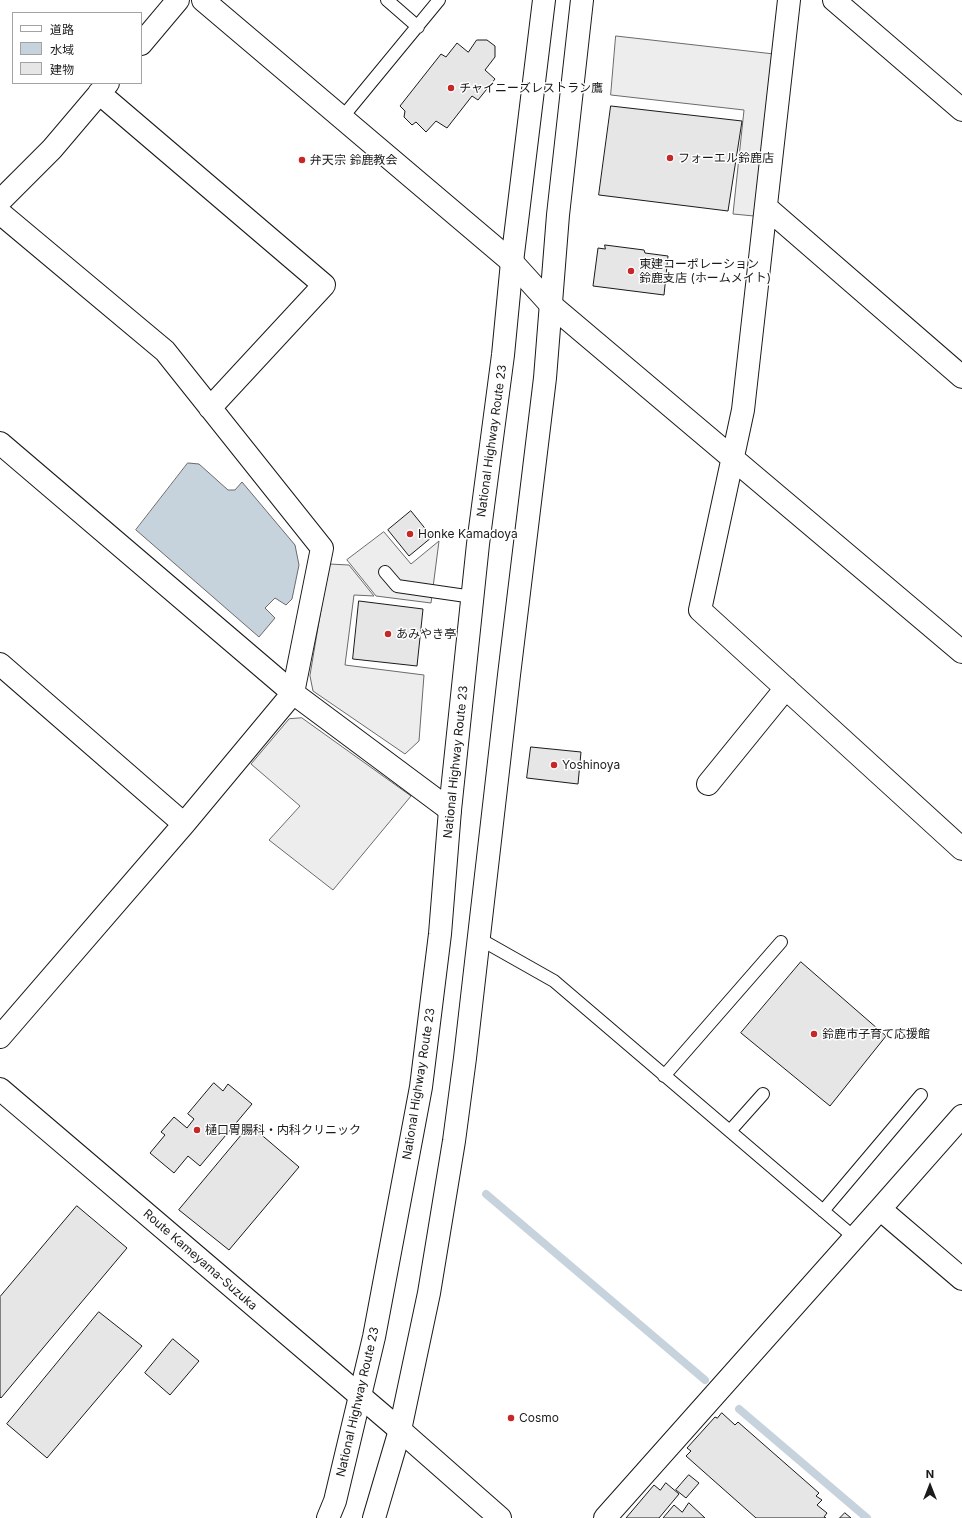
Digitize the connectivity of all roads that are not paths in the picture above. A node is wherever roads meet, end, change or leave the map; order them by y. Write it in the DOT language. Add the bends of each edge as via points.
graph roads {
  1 [pos="178,0"];
  2 [pos="203,0"];
  3 [pos="387,0"];
  4 [pos="439,0"];
  5 [pos="544,0"];
  6 [pos="582,0"];
  7 [pos="789,0"];
  8 [pos="834,0"];
  9 [pos="418,27"];
  10 [pos="142,43"];
  11 [pos="104,88"];
  12 [pos="962,110"];
  13 [pos="341,119"];
  14 [pos="0,201"];
  15 [pos="766,207"];
  16 [pos="0,213"];
  17 [pos="512,262"];
  18 [pos="551,305"];
  19 [pos="962,377"];
  20 [pos="210,408"];
  21 [pos="0,443"];
  22 [pos="732,459"];
  23 [pos="384,572"];
  24 [pos="473,597"];
  25 [pos="962,652"];
  26 [pos="0,664"];
  27 [pos="786,688"];
  28 [pos="293,692"];
  29 [pos="708,784"];
  30 [pos="450,810"];
  31 [pos="184,824"];
  32 [pos="962,849"];
  33 [pos="478,938"];
  34 [pos="781,942"];
  35 [pos="0,1038"];
  36 [pos="664,1076"];
  37 [pos="0,1089"];
  38 [pos="763,1094"];
  39 [pos="921,1095"];
  40 [pos="962,1116"];
  41 [pos="730,1131"];
  42 [pos="880,1209"];
  43 [pos="823,1211"];
  44 [pos="855,1238"];
  45 [pos="962,1280"];
  46 [pos="361,1397"];
  47 [pos="400,1430"];
  48 [pos="328,1518"];
  49 [pos="374,1518"];
  50 [pos="500,1518"];
  51 [pos="605,1518"];
  1 -- 10 [label="main road"];
  2 -- 13 [label="main road"];
  3 -- 9 [label="lane"];
  4 -- 9 [label="lane"];
  5 -- 17 [label="main road, National Highway Route 23"];
  6 -- 18 [label="main road" via="558,215"];
  7 -- 15 [label="main road"];
  8 -- 12 [label="main road"];
  9 -- 13 [label="lane"];
  11 -- 14 [label="main road" via="52,149"];
  11 -- 20 [label="main road" via="324,285"];
  13 -- 17 [label="main road"];
  15 -- 19 [label="main road"];
  15 -- 22 [label="main road" via="743,410"];
  16 -- 20 [label="main road" via="165,351"];
  17 -- 18 [label="main road"];
  17 -- 24 [label="main road, National Highway Route 23" via="504,355"];
  18 -- 22 [label="main road"];
  18 -- 33 [label="main road" via="545,378"];
  20 -- 28 [label="main road" via="322,548"];
  21 -- 28 [label="main road"];
  22 -- 25 [label="main road"];
  22 -- 27 [label="main road" via="700,610"];
  23 -- 24 [label="lane" via="397,586"];
  24 -- 30 [label="main road, National Highway Route 23"];
  26 -- 31 [label="main road"];
  27 -- 29 [label="main road"];
  27 -- 32 [label="main road"];
  28 -- 30 [label="main road"];
  28 -- 31 [label="main road"];
  30 -- 46 [label="main road, National Highway Route 23" via="440,934 421,1088"];
  31 -- 35 [label="main road"];
  33 -- 36 [label="lane" via="554,981"];
  33 -- 47 [label="main road" via="466,1058 454,1141 429,1293"];
  34 -- 36 [label="lane"];
  36 -- 41 [label="lane"];
  37 -- 46 [label="main road, Route Kameyama-Suzuka"];
  38 -- 41 [label="lane"];
  39 -- 43 [label="lane"];
  40 -- 42 [label="main road"];
  41 -- 43 [label="lane"];
  42 -- 44 [label="main road"];
  42 -- 45 [label="main road"];
  43 -- 44 [label="lane"];
  44 -- 51 [label="main road"];
  46 -- 47 [label="main road, Route Kameyama-Suzuka"];
  46 -- 48 [label="main road, National Highway Route 23" via="335,1501"];
  47 -- 49 [label="main road"];
  47 -- 50 [label="main road, Route Kameyama-Suzuka"];
}
